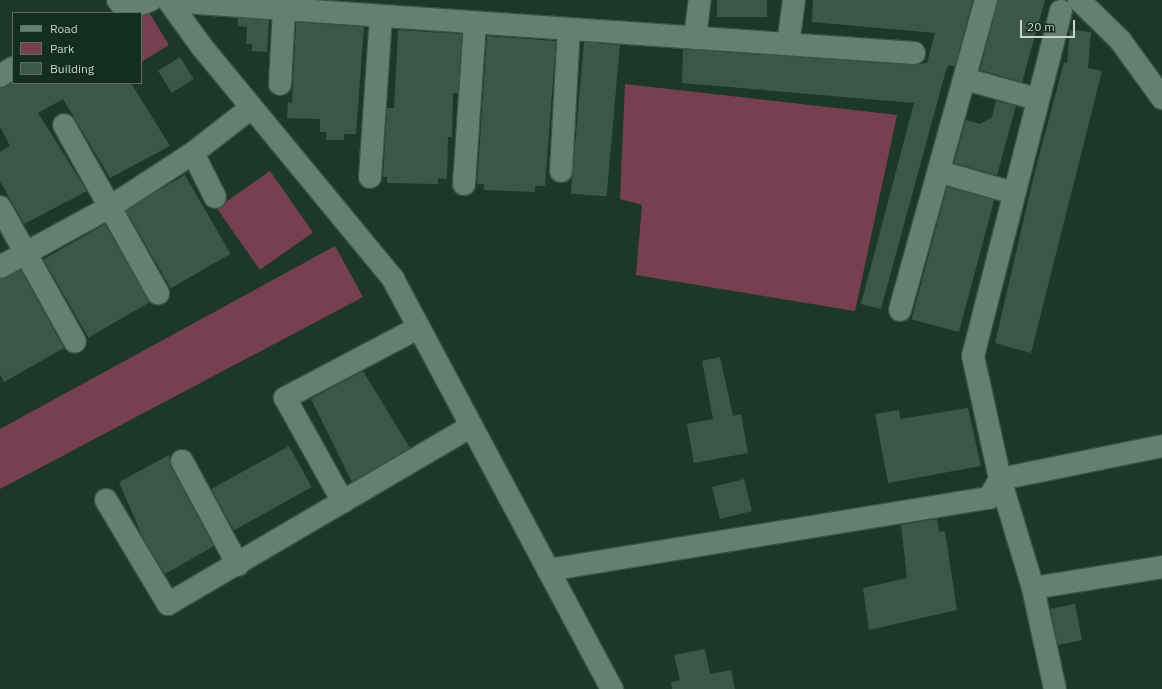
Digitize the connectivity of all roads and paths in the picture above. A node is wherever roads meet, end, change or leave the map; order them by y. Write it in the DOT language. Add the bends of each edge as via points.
graph roads {
  1 [pos="163,0"];
  2 [pos="700,0"];
  3 [pos="794,0"];
  4 [pos="986,0"];
  5 [pos="1079,0"];
  6 [pos="115,6"];
  7 [pos="284,10"];
  8 [pos="1061,11"];
  9 [pos="381,16"];
  10 [pos="475,23"];
  11 [pos="569,29"];
  12 [pos="695,38"];
  13 [pos="788,44"];
  14 [pos="914,53"];
  15 [pos="12,69"];
  16 [pos="0,76"];
  17 [pos="965,79"];
  18 [pos="280,84"];
  19 [pos="1162,98"];
  20 [pos="1037,99"];
  21 [pos="251,108"];
  22 [pos="64,125"];
  23 [pos="193,153"];
  24 [pos="561,171"];
  25 [pos="940,172"];
  26 [pos="370,177"];
  27 [pos="464,184"];
  28 [pos="1014,193"];
  29 [pos="215,197"];
  30 [pos="0,207"];
  31 [pos="110,207"];
  32 [pos="25,253"];
  33 [pos="0,267"];
  34 [pos="158,293"];
  35 [pos="900,310"];
  36 [pos="418,328"];
  37 [pos="75,342"];
  38 [pos="470,427"];
  39 [pos="1162,446"];
  40 [pos="182,461"];
  41 [pos="1000,479"];
  42 [pos="106,500"];
  43 [pos="343,502"];
  44 [pos="238,565"];
  45 [pos="1162,566"];
  46 [pos="548,570"];
  47 [pos="1033,588"];
  48 [pos="612,689"];
  49 [pos="1055,689"];
  1 -- 6 [label="street" via="131,10"];
  1 -- 7 [label="street"];
  1 -- 21 [label="street"];
  2 -- 12 [label="street"];
  3 -- 13 [label="street"];
  4 -- 17 [label="street"];
  5 -- 19 [label="street" via="1120,40"];
  7 -- 9 [label="street"];
  7 -- 18 [label="street"];
  8 -- 20 [label="street"];
  9 -- 10 [label="street"];
  9 -- 26 [label="street"];
  10 -- 11 [label="street"];
  10 -- 27 [label="street"];
  11 -- 12 [label="street"];
  11 -- 24 [label="street"];
  12 -- 13 [label="street"];
  13 -- 14 [label="street"];
  15 -- 16 [label="street"];
  17 -- 20 [label="street"];
  17 -- 25 [label="street"];
  20 -- 28 [label="street"];
  21 -- 23 [label="street"];
  21 -- 36 [label="street" via="394,279"];
  22 -- 31 [label="street"];
  23 -- 29 [label="street"];
  23 -- 31 [label="street"];
  25 -- 28 [label="street"];
  25 -- 35 [label="street"];
  28 -- 41 [label="street" via="973,356"];
  30 -- 32 [label="street"];
  31 -- 32 [label="street"];
  31 -- 34 [label="street"];
  32 -- 33 [label="street"];
  32 -- 37 [label="street"];
  36 -- 38 [label="street"];
  36 -- 43 [label="street" via="285,398"];
  38 -- 43 [label="street"];
  38 -- 46 [label="street"];
  39 -- 41 [label="street"];
  40 -- 44 [label="street"];
  41 -- 46 [label="street" via="988,498 959,506"];
  41 -- 47 [label="street"];
  42 -- 44 [label="street" via="168,604"];
  43 -- 44 [label="street"];
  45 -- 47 [label="street"];
  46 -- 48 [label="street"];
  47 -- 49 [label="street"];
}
